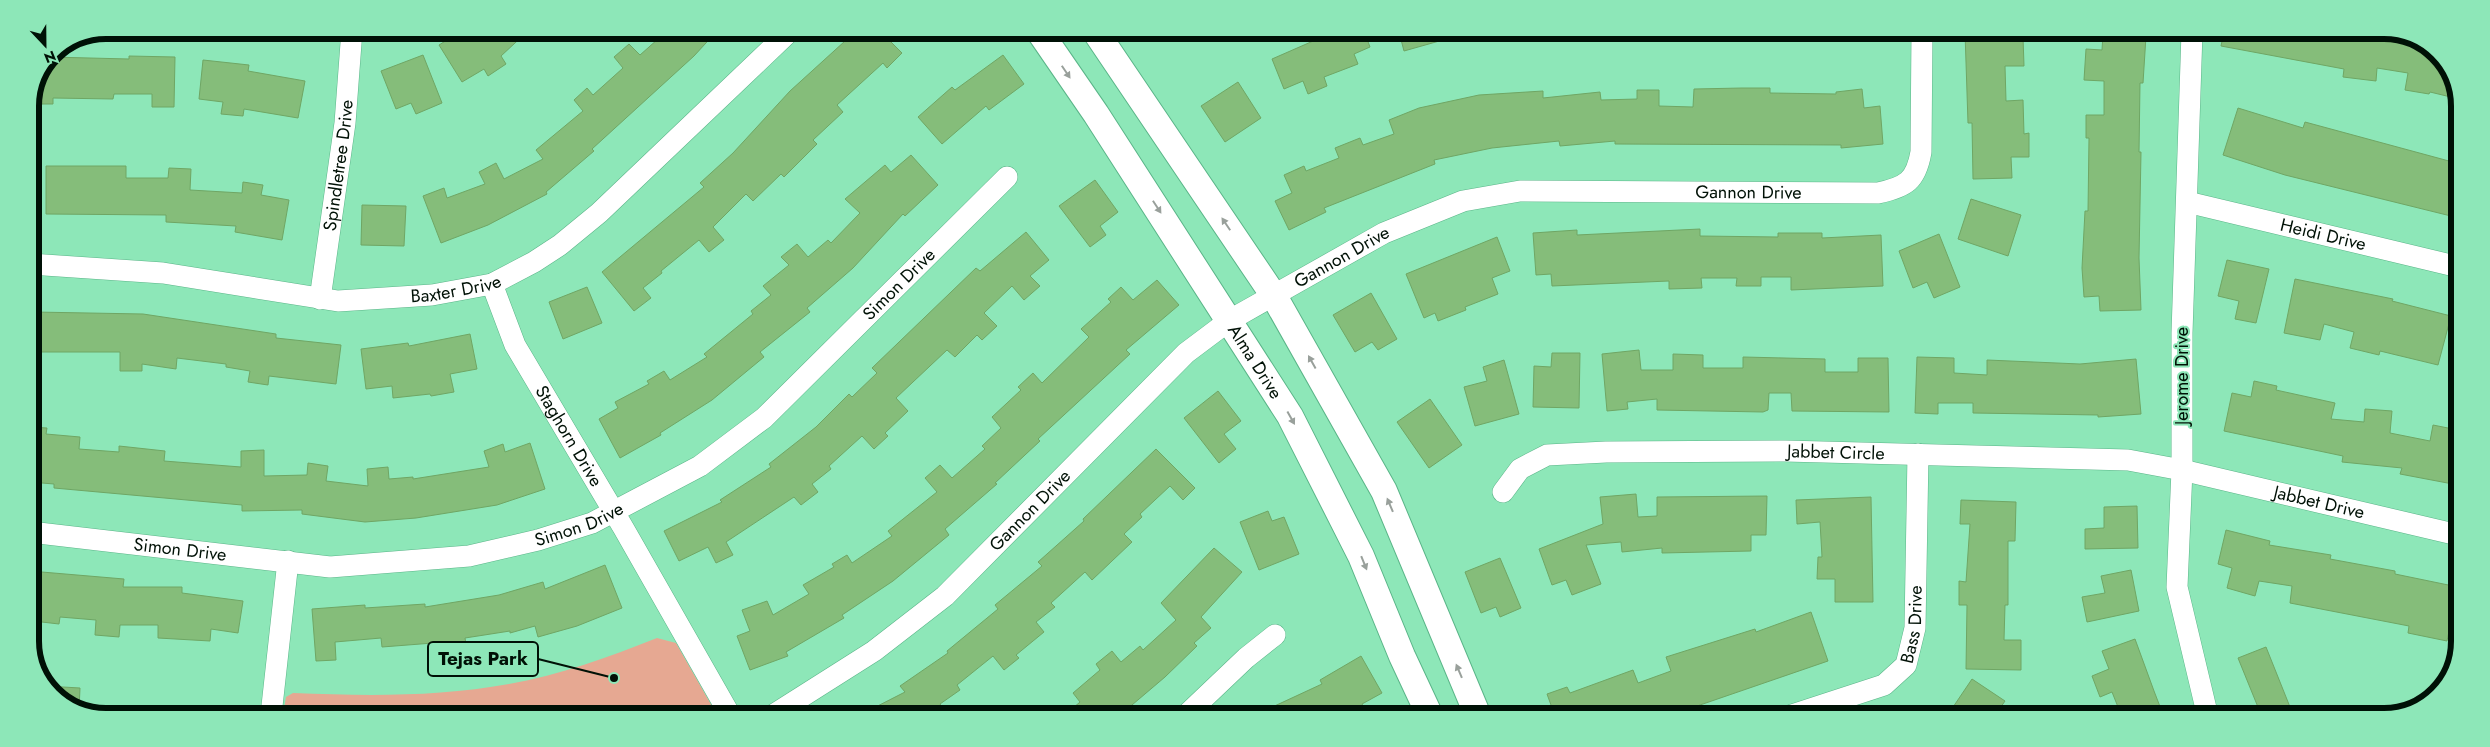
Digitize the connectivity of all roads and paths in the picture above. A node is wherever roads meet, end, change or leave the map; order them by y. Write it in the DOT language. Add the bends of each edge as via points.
graph roads {
  1 [pos="351,39"];
  2 [pos="782,39"];
  3 [pos="1044,39"];
  4 [pos="1100,39"];
  5 [pos="1922,39"];
  6 [pos="2192,39"];
  7 [pos="1007,177"];
  8 [pos="2187,202"];
  9 [pos="39,265"];
  10 [pos="2451,265"];
  11 [pos="492,284"];
  12 [pos="1274,296"];
  13 [pos="320,299"];
  14 [pos="1230,320"];
  15 [pos="1918,454"];
  16 [pos="2182,470"];
  17 [pos="1503,492"];
  18 [pos="614,512"];
  19 [pos="39,533"];
  20 [pos="2451,533"];
  21 [pos="288,561"];
  22 [pos="1275,635"];
  23 [pos="272,708"];
  24 [pos="726,708"];
  25 [pos="784,708"];
  26 [pos="1193,708"];
  27 [pos="1426,708"];
  28 [pos="1475,708"];
  29 [pos="1814,708"];
  30 [pos="2206,708"];
  1 -- 13 [label="street, Spindletree Drive" via="345,124"];
  2 -- 11 [label="street, Baxter Drive" via="599,213 560,245"];
  3 -- 14 [label="main road, Alma Drive, one-way"];
  12 -- 4 [label="main road, one-way"];
  5 -- 12 [label="street, Gannon Drive" via="1921,152 1918,169 1910,181 1896,190 1878,193 1520,191 1463,201 1384,233"];
  6 -- 8 [label="street, Jerome Drive"];
  7 -- 18 [label="street, Simon Drive" via="764,418 700,466"];
  8 -- 10 [label="street, Heidi Drive"];
  8 -- 16 [label="street, Jerome Drive" via="2182,332"];
  9 -- 13 [label="street, Baxter Drive" via="163,273"];
  11 -- 13 [label="street, Baxter Drive" via="432,295 338,301"];
  11 -- 18 [label="street, Staghorn Drive" via="515,345"];
  12 -- 14 [label="street, Gannon Drive"];
  28 -- 12 [label="main road, one-way" via="1384,491"];
  14 -- 25 [label="street, Gannon Drive" via="1186,354 945,596 874,651"];
  14 -- 27 [label="main road, Alma Drive, one-way" via="1290,416 1335,503"];
  15 -- 16 [label="street, Jabbet Circle" via="2128,460"];
  15 -- 17 [label="street, Jabbet Circle" via="1688,451 1547,455 1520,469"];
  15 -- 29 [label="street, Bass Drive" via="1915,628 1906,665 1884,685"];
  16 -- 20 [label="street, Jabbet Drive"];
  16 -- 30 [label="street, Jerome Drive" via="2177,587"];
  18 -- 21 [label="street, Simon Drive" via="592,523 538,540 469,556 330,566"];
  18 -- 24 [label="street, Staghorn Drive"];
  19 -- 21 [label="street, Simon Drive"];
  21 -- 23 [label="street"];
  22 -- 26 [label="street"];
}
